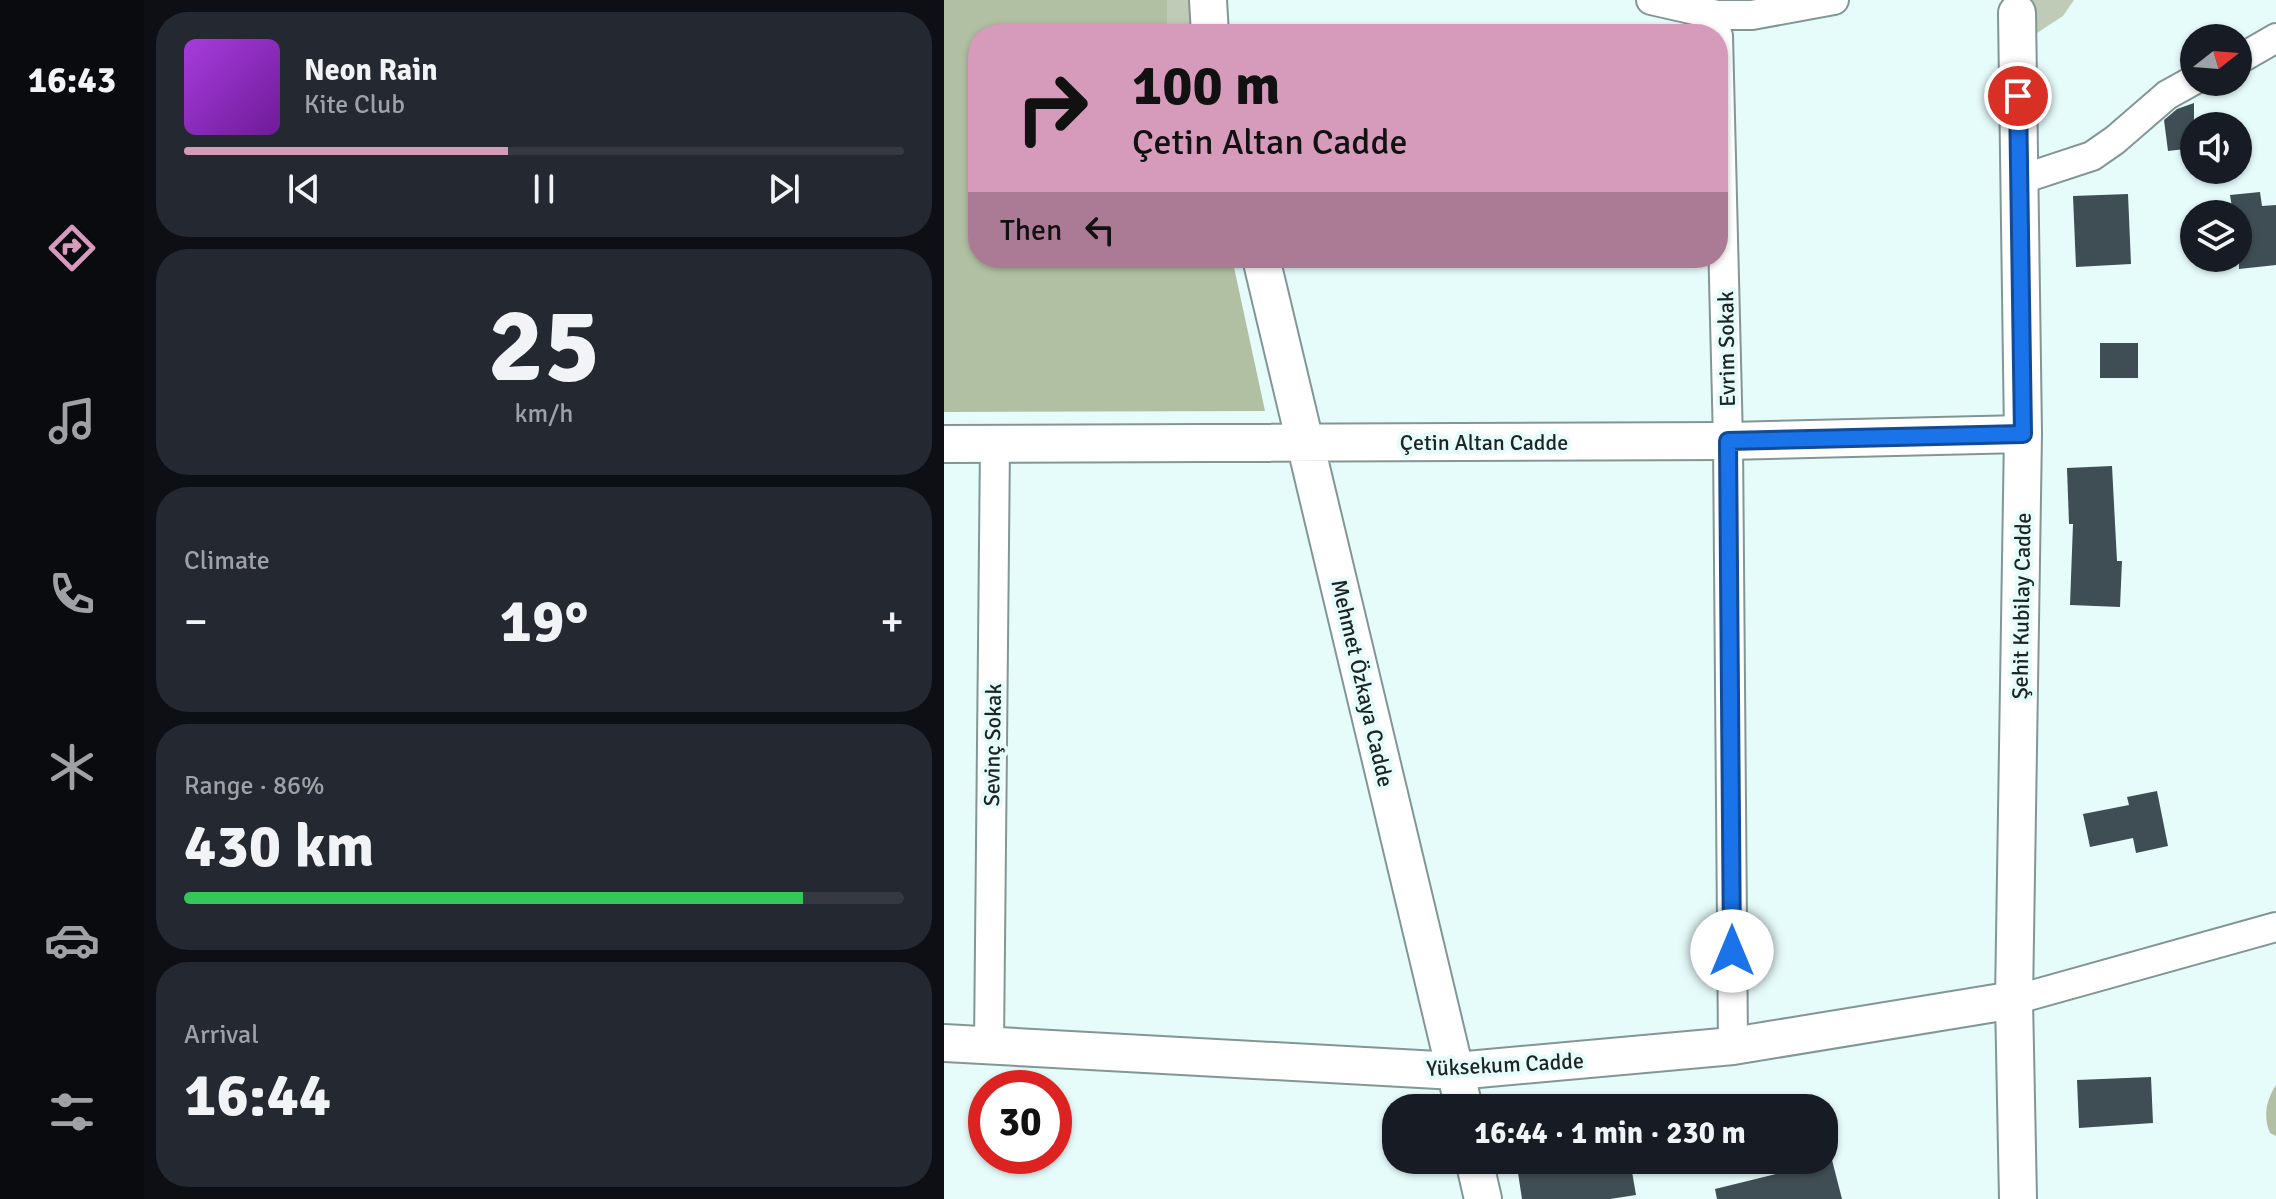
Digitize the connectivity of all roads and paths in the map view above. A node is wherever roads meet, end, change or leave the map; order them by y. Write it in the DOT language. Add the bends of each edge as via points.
graph roads {
  1 [pos="1208,0"];
  2 [pos="1651,0"];
  3 [pos="1834,0"];
  4 [pos="2012,6"];
  5 [pos="1209,24"];
  6 [pos="1708,24"];
  7 [pos="1728,24"];
  8 [pos="2276,38"];
  9 [pos="2252,52"];
  10 [pos="2180,88"];
  11 [pos="2019,180"];
  12 [pos="1263,268"];
  13 [pos="1723,268"];
  14 [pos="2023,434"];
  15 [pos="1728,441"];
  16 [pos="1306,443"];
  17 [pos="944,444"];
  18 [pos="995,444"];
  19 [pos="2276,927"];
  20 [pos="2014,1000"];
  21 [pos="944,1043"];
  22 [pos="989,1045"];
  23 [pos="1733,1046"];
  24 [pos="1456,1071"];
  25 [pos="1461,1094"];
  26 [pos="1477,1174"];
  27 [pos="1483,1199"];
  28 [pos="2018,1199"];
  1 -- 5 [label="street"];
  2 -- 6 [label="street"];
  3 -- 7 [label="street"];
  4 -- 11 [label="street, Şehit Kubilay Cadde"];
  8 -- 9 [label="street"];
  10 -- 11 [label="street" via="2092,156"];
  11 -- 14 [label="street, Şehit Kubilay Cadde"];
  12 -- 16 [label="street, Mehmet Özkaya Cadde"];
  13 -- 15 [label="street, Evrim Sokak"];
  14 -- 15 [label="street, Çetin Altan Cadde"];
  14 -- 20 [label="street, Şehit Kubilay Cadde"];
  15 -- 16 [label="street, Çetin Altan Cadde"];
  15 -- 23 [label="street, Evrim Sokak"];
  16 -- 18 [label="street, Çetin Altan Cadde"];
  16 -- 24 [label="street, Mehmet Özkaya Cadde"];
  17 -- 18 [label="street, Çetin Altan Cadde"];
  18 -- 22 [label="street, Sevinç Sokak"];
  19 -- 20 [label="street"];
  20 -- 23 [label="street, Yüksekum Cadde"];
  20 -- 28 [label="street, Şehit Kubilay Cadde"];
  21 -- 22 [label="street, Yüksekum Cadde"];
  22 -- 24 [label="street, Yüksekum Cadde"];
  23 -- 24 [label="street, Yüksekum Cadde"];
  24 -- 25 [label="street, Mehmet Özkaya Cadde"];
  26 -- 27 [label="street"];
}
